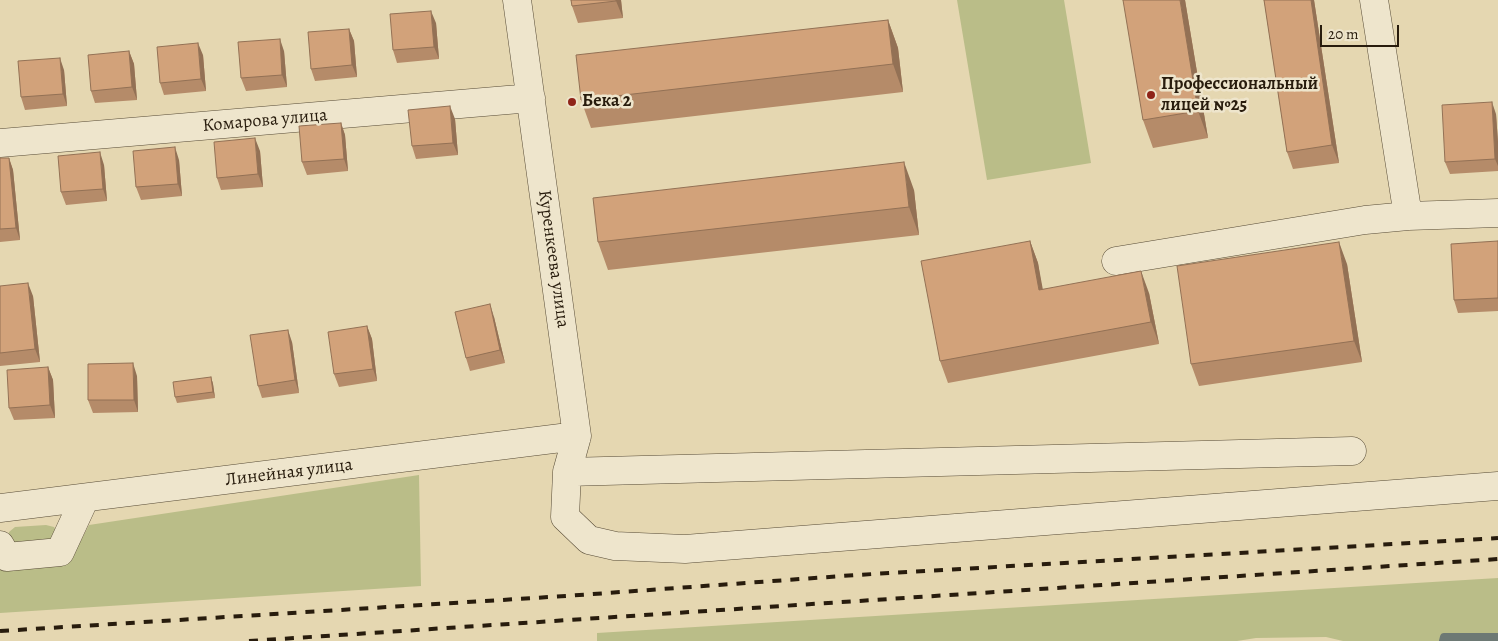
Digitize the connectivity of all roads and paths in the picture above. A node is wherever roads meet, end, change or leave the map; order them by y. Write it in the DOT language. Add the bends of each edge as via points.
graph roads {
  1 [pos="517,0"];
  2 [pos="1374,0"];
  3 [pos="531,98"];
  4 [pos="0,143"];
  5 [pos="1498,213"];
  6 [pos="1408,216"];
  7 [pos="1116,262"];
  8 [pos="577,436"];
  9 [pos="1352,451"];
  10 [pos="567,472"];
  11 [pos="1498,486"];
  12 [pos="85,498"];
  13 [pos="0,508"];
  14 [pos="0,544"];
  1 -- 3 [label="street, Куренкеева улица"];
  2 -- 6 [label="street"];
  3 -- 4 [label="street, Комарова улица"];
  3 -- 8 [label="street, Куренкеева улица"];
  5 -- 6 [label="street"];
  6 -- 7 [label="street" via="1365,220"];
  8 -- 10 [label="street, Куренкеева улица"];
  8 -- 12 [label="street, Линейная улица"];
  9 -- 10 [label="street"];
  10 -- 11 [label="street, Куренкеева улица" via="565,517 589,540 615,546 684,549"];
  12 -- 13 [label="street, Линейная улица"];
  12 -- 14 [label="street" via="60,552 7,557"];
}
